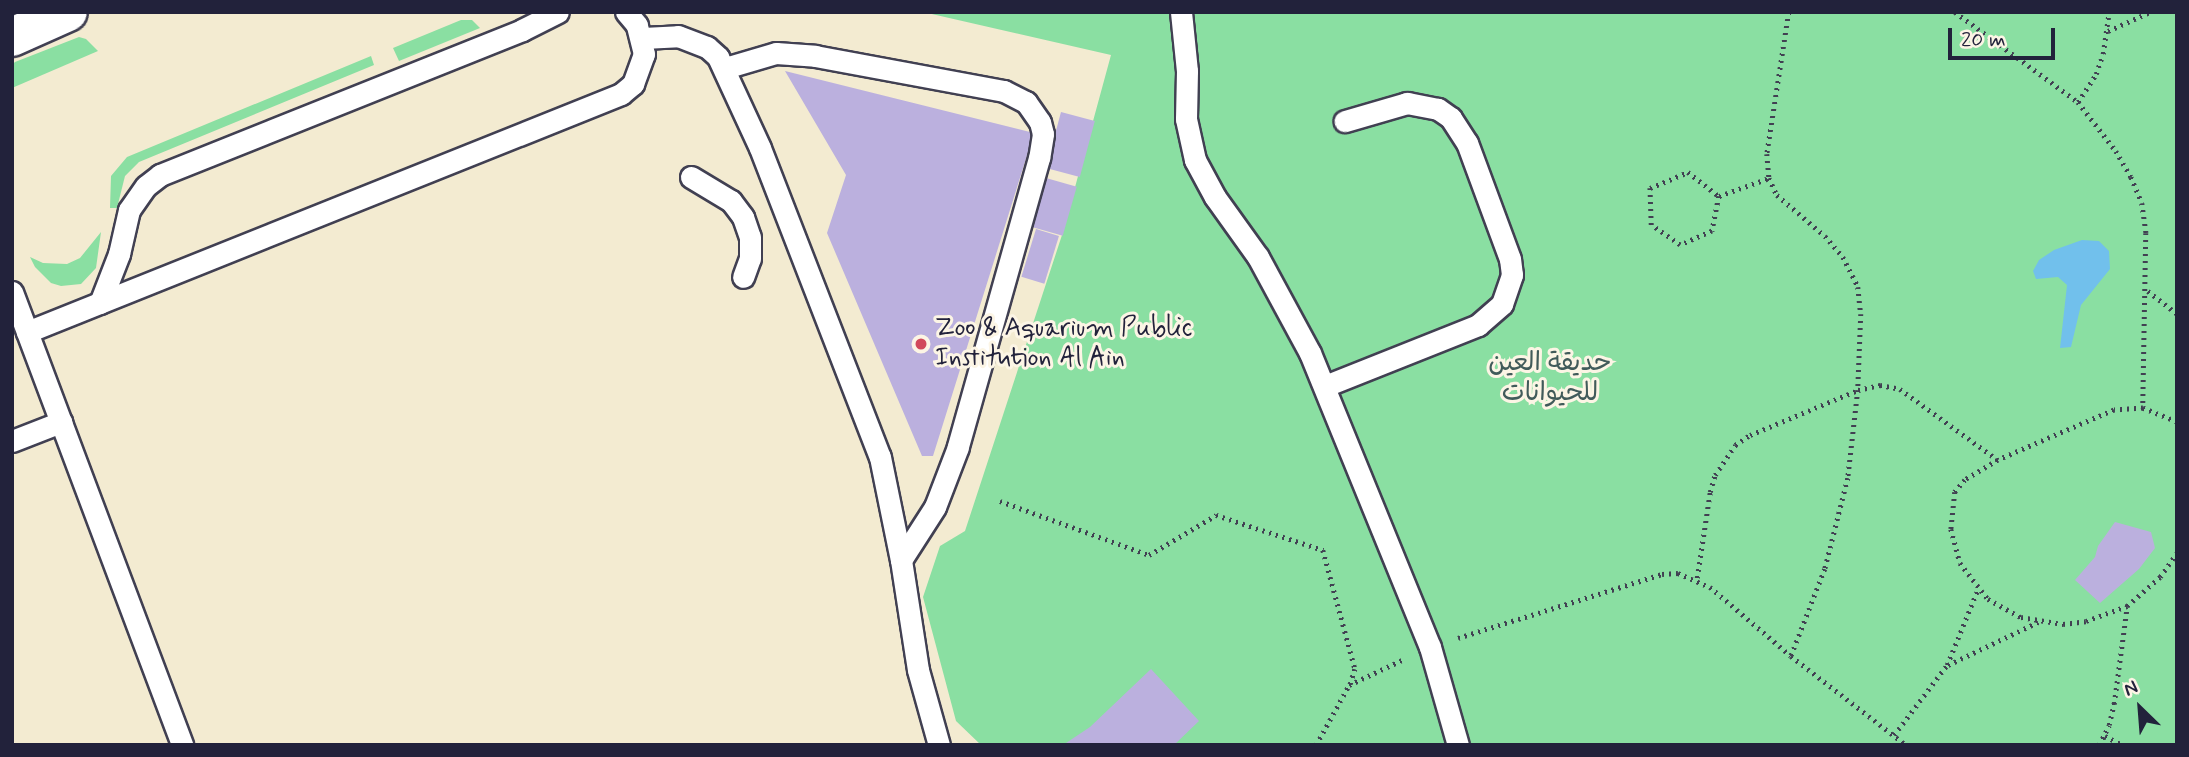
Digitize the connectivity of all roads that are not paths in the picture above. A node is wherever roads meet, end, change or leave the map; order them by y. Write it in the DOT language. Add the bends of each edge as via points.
graph roads {
  1 [pos="68,12"];
  2 [pos="558,12"];
  3 [pos="626,12"];
  4 [pos="1181,12"];
  5 [pos="12,37"];
  6 [pos="643,38"];
  7 [pos="725,68"];
  8 [pos="1345,121"];
  9 [pos="691,177"];
  10 [pos="743,277"];
  11 [pos="13,298"];
  12 [pos="100,303"];
  13 [pos="27,332"];
  14 [pos="1325,386"];
  15 [pos="61,422"];
  16 [pos="12,441"];
  17 [pos="901,560"];
  18 [pos="182,745"];
  19 [pos="939,745"];
  20 [pos="1458,745"];
  1 -- 5 [label="street"];
  2 -- 12 [label="lane" via="160,176 146,186 129,210 119,254"];
  3 -- 6 [label="lane"];
  4 -- 14 [label="lane" via="1186,119 1195,160 1284,302"];
  6 -- 7 [label="lane" via="678,36 694,41 707,47"];
  6 -- 12 [label="lane" via="641,70 621,94"];
  7 -- 17 [label="lane" via="880,457"];
  7 -- 17 [label="lane" via="776,53 815,56 1003,91 1026,102 1040,122 1042,146 958,447 935,507"];
  8 -- 14 [label="lane" via="1407,103 1438,109 1451,118 1467,144 1512,275 1502,304 1478,325"];
  9 -- 10 [label="lane" via="731,201 743,218 750,247"];
  11 -- 13 [label="lane"];
  12 -- 13 [label="lane"];
  13 -- 15 [label="lane"];
  14 -- 20 [label="lane" via="1430,647"];
  15 -- 16 [label="lane"];
  15 -- 18 [label="lane"];
  17 -- 19 [label="lane" via="918,670"];
}
